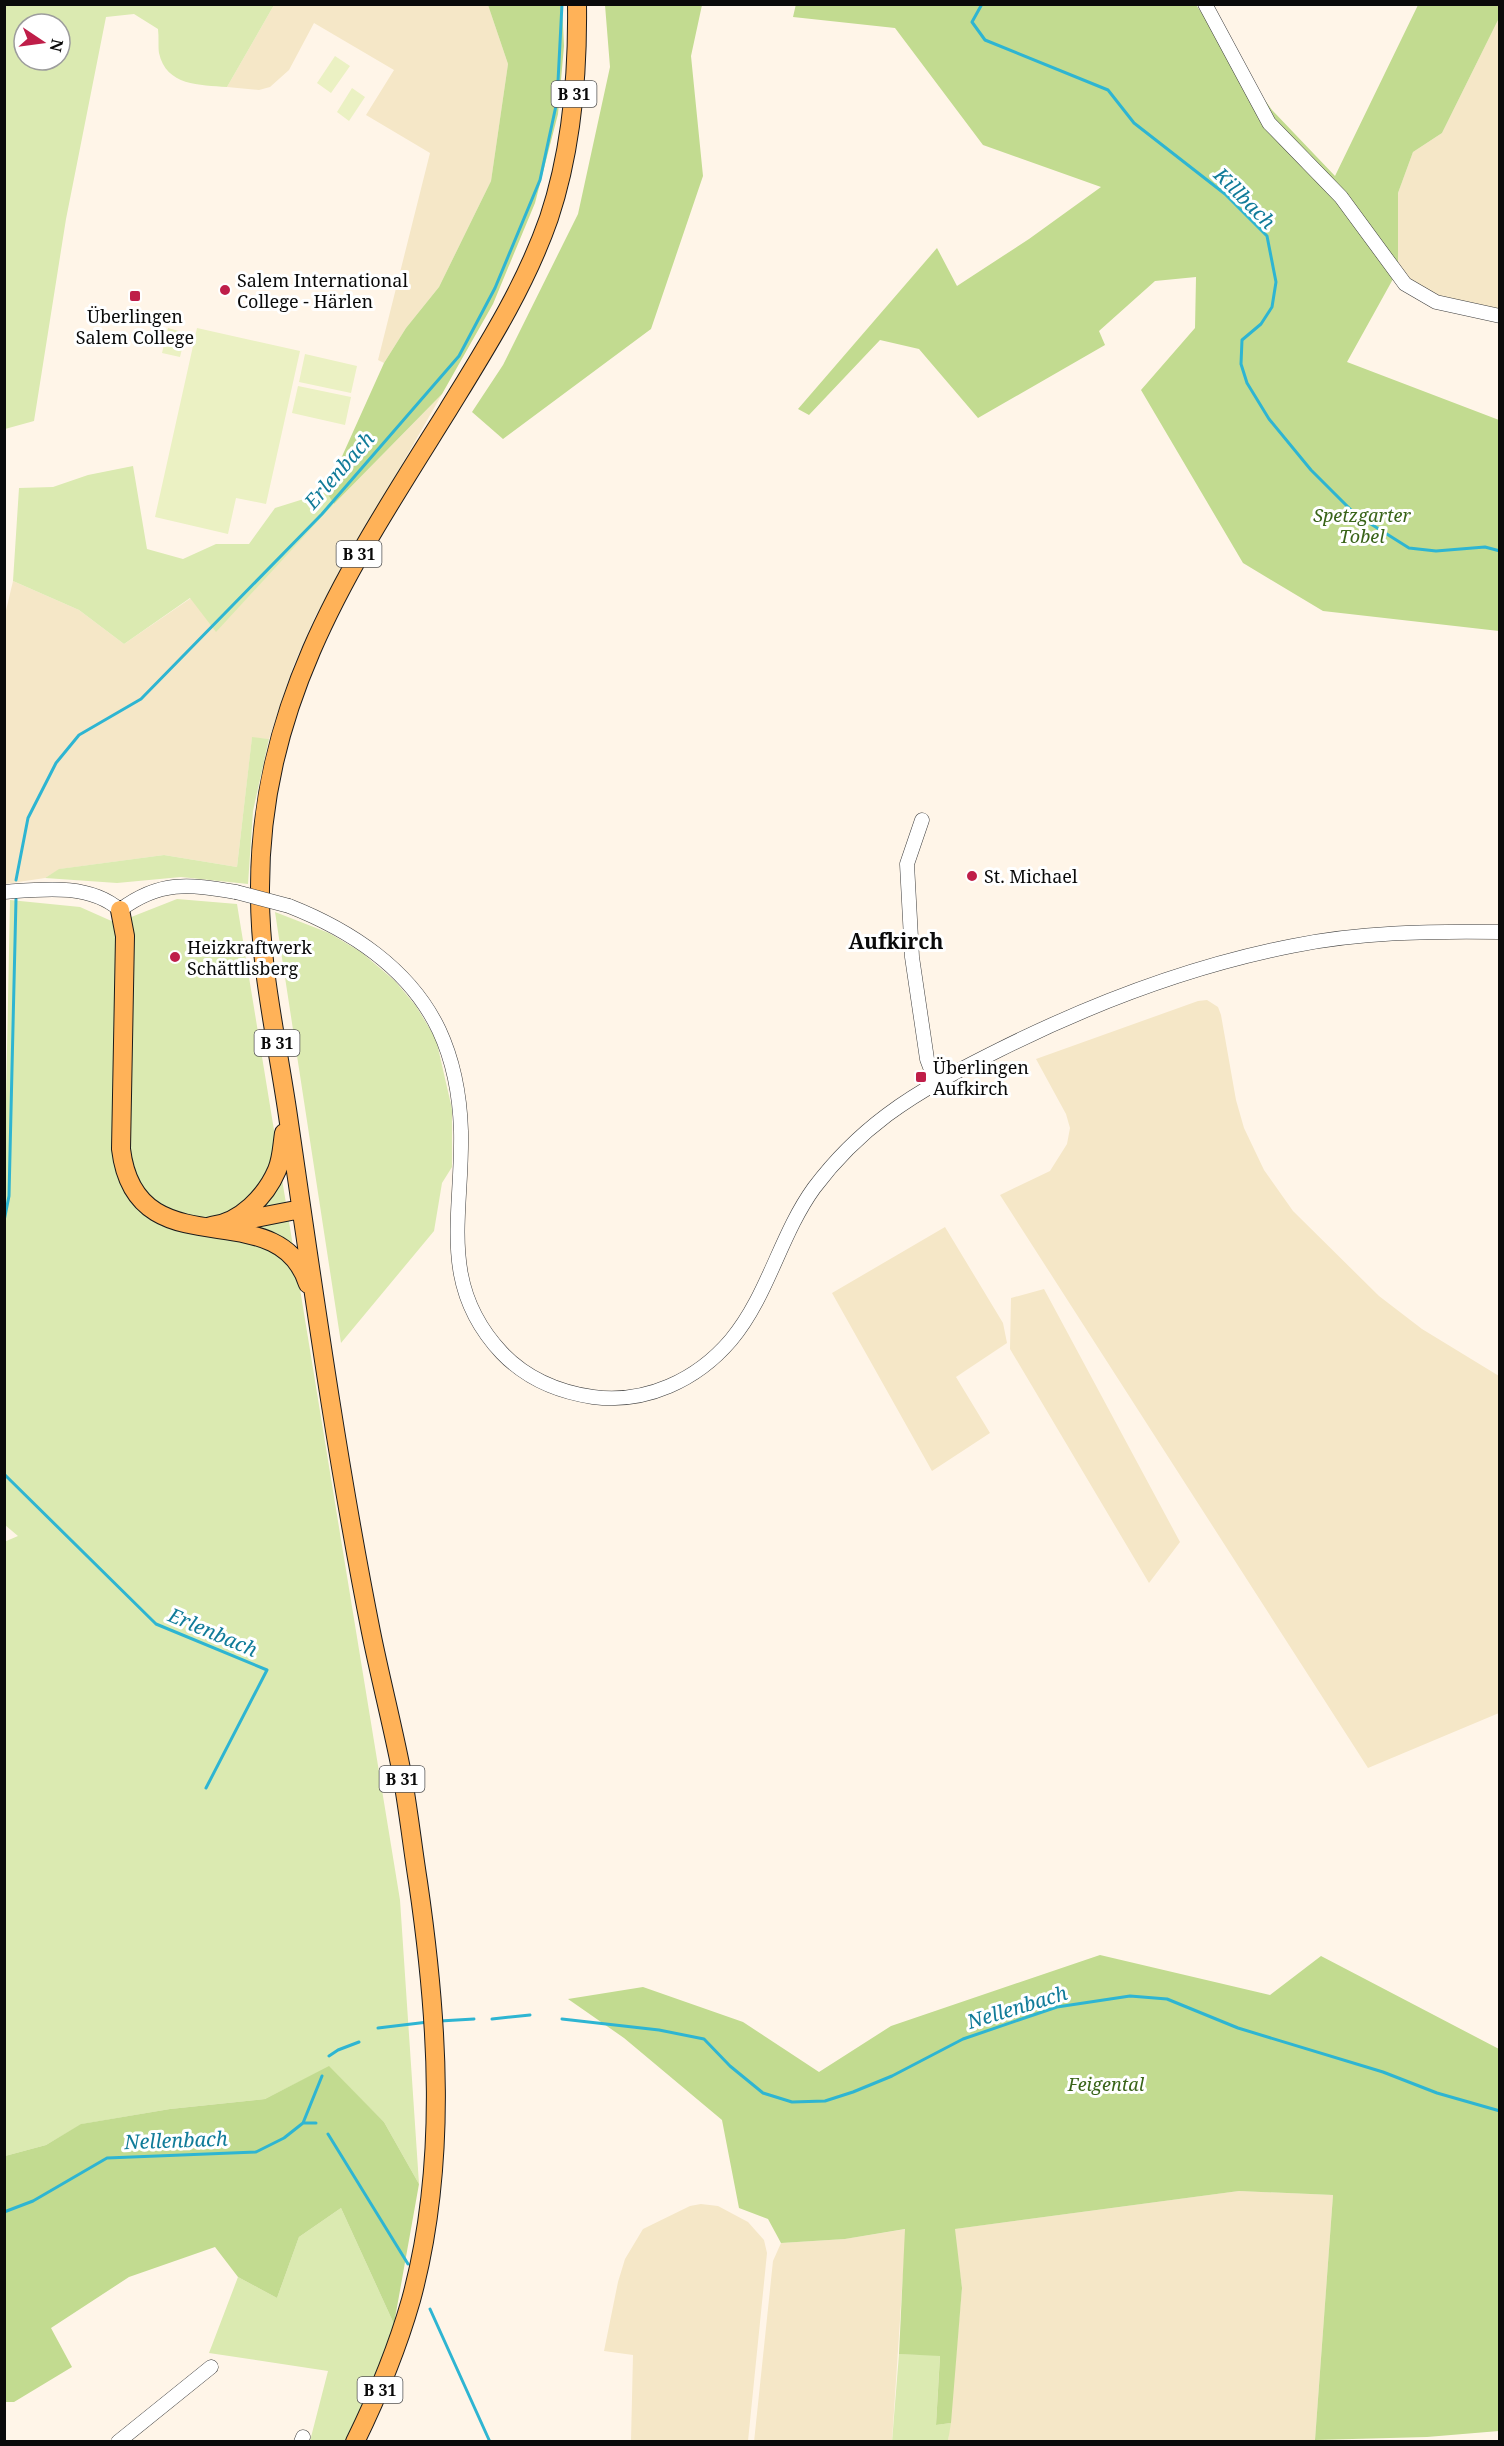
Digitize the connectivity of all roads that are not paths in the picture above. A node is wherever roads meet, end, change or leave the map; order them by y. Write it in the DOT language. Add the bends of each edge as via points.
graph roads {
  1 [pos="578,4"];
  2 [pos="1205,4"];
  3 [pos="1500,316"];
  4 [pos="922,820"];
  5 [pos="4,892"];
  6 [pos="120,910"];
  7 [pos="1500,932"];
  8 [pos="936,1083"];
  9 [pos="287,1107"];
  10 [pos="302,1213"];
  11 [pos="224,1227"];
  12 [pos="317,1315"];
  13 [pos="211,2367"];
  14 [pos="118,2442"];
  15 [pos="355,2442"];
  1 -- 9 [label="main road, B 31" via="578,50 567,145 560,182 535,253 497,331 333,600 303,666 282,732 263,824 260,885 264,958"];
  2 -- 3 [label="street" via="1269,123 1341,197 1405,284 1436,302"];
  4 -- 8 [label="street" via="907,864 912,957 927,1059"];
  5 -- 6 [label="street" via="84,892 107,900"];
  6 -- 8 [label="street, bridge" via="148,892 188,885 289,906 327,922 371,950 415,993 447,1048 457,1096 461,1129 456,1238 460,1275 471,1310 489,1339 513,1365 572,1394 606,1399 650,1393 679,1384 706,1366 755,1303 792,1224 835,1160 887,1114"];
  6 -- 11 [label="main road" via="125,936 122,1159 134,1189 166,1219 200,1227"];
  7 -- 8 [label="street" via="1395,934 1296,945 1240,958 1123,996 1038,1030"];
  9 -- 10 [label="main road, B 31"];
  9 -- 11 [label="main road" via="281,1157 271,1182 249,1209"];
  10 -- 11 [label="main road"];
  10 -- 12 [label="main road, B 31"];
  11 -- 12 [label="main road" via="272,1241 291,1256 306,1278"];
  12 -- 15 [label="main road, B 31" via="371,1633 401,1770 429,1952 434,2013 434,2154 423,2247 400,2337"];
  13 -- 14 [label="street"];
}
